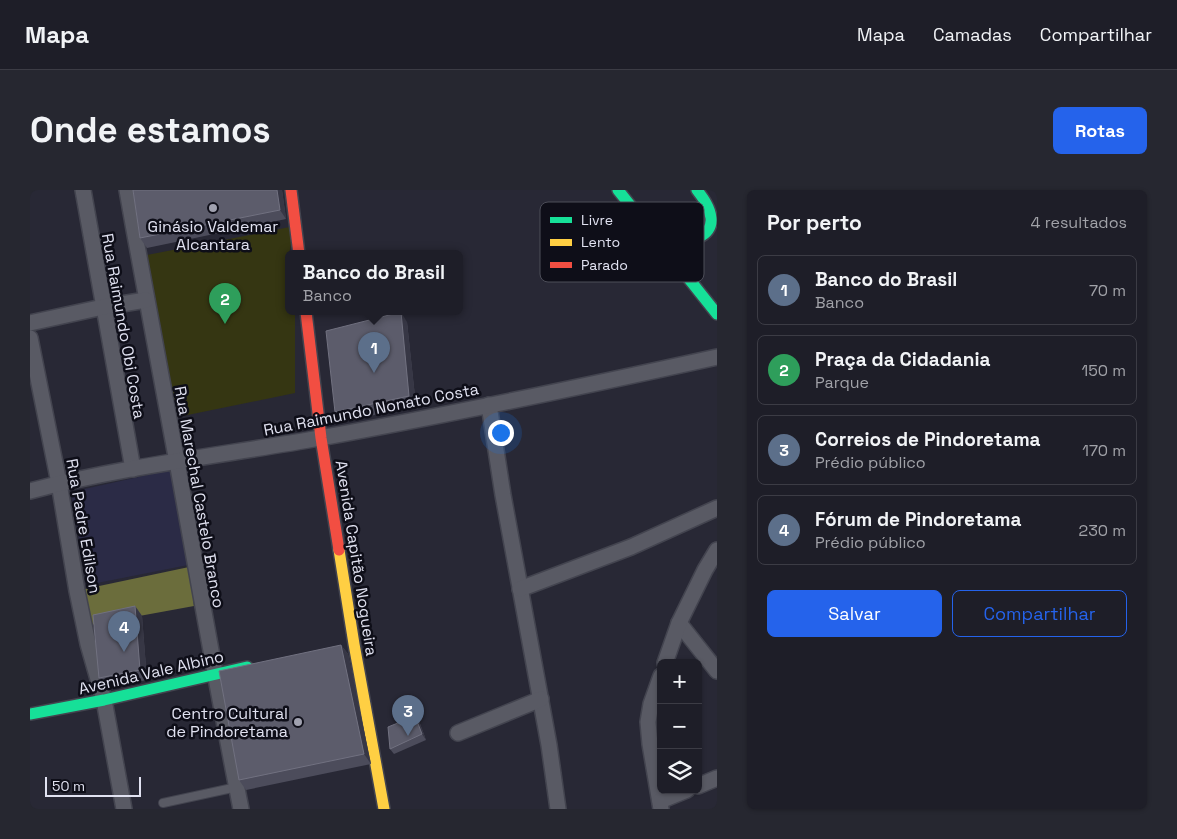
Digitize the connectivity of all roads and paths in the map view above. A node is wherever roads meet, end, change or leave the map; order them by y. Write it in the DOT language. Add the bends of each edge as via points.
graph roads {
  1 [pos="82,190"];
  2 [pos="291,190"];
  3 [pos="618,190"];
  4 [pos="628,190"];
  5 [pos="697,190"];
  6 [pos="132,195"];
  7 [pos="628,202"];
  8 [pos="639,202"];
  9 [pos="704,234"];
  10 [pos="298,250"];
  11 [pos="691,282"];
  12 [pos="146,300"];
  13 [pos="103,307"];
  14 [pos="717,314"];
  15 [pos="307,315"];
  16 [pos="30,323"];
  17 [pos="30,338"];
  18 [pos="717,357"];
  19 [pos="489,405"];
  20 [pos="330,436"];
  21 [pos="176,462"];
  22 [pos="132,469"];
  23 [pos="59,483"];
  24 [pos="30,491"];
  25 [pos="717,508"];
  26 [pos="717,550"];
  27 [pos="520,589"];
  28 [pos="678,623"];
  29 [pos="367,640"];
  30 [pos="349,645"];
  31 [pos="666,659"];
  32 [pos="261,664"];
  33 [pos="717,672"];
  34 [pos="214,674"];
  35 [pos="657,687"];
  36 [pos="541,699"];
  37 [pos="104,700"];
  38 [pos="30,714"];
  39 [pos="458,733"];
  40 [pos="717,778"];
  41 [pos="702,784"];
  42 [pos="237,787"];
  43 [pos="680,794"];
  44 [pos="163,803"];
  45 [pos="660,805"];
  46 [pos="124,809"];
  47 [pos="241,809"];
  48 [pos="384,809"];
  49 [pos="558,809"];
  1 -- 13 [label="street, Rua Raimundo Obi Costa"];
  2 -- 10 [label="main road"];
  3 -- 7 [label="main road"];
  4 -- 8 [label="main road"];
  5 -- 9 [label="main road" via="711,220"];
  6 -- 12 [label="street, Rua Marechal Castelo Branco"];
  11 -- 14 [label="main road"];
  12 -- 13 [label="street"];
  12 -- 21 [label="street, Rua Marechal Castelo Branco"];
  13 -- 16 [label="street"];
  13 -- 22 [label="street, Rua Raimundo Obi Costa"];
  15 -- 20 [label="main road, Avenida Capitão Nogueira"];
  17 -- 23 [label="street, Rua Padre Edilson"];
  18 -- 19 [label="street, Rua Raimundo Nonato Costa"];
  19 -- 20 [label="street, Rua Raimundo Nonato Costa"];
  19 -- 27 [label="street"];
  20 -- 21 [label="street, Rua Raimundo Nonato Costa"];
  20 -- 30 [label="main road, Avenida Capitão Nogueira"];
  21 -- 22 [label="street, Rua Raimundo Nonato Costa"];
  21 -- 34 [label="street, Rua Marechal Castelo Branco"];
  22 -- 23 [label="street, Rua Raimundo Nonato Costa"];
  23 -- 24 [label="street, Rua Raimundo Nonato Costa"];
  23 -- 37 [label="street, Rua Padre Edilson" via="77,591"];
  25 -- 27 [label="street" via="631,547"];
  26 -- 28 [label="street"];
  27 -- 36 [label="street"];
  28 -- 31 [label="street"];
  28 -- 33 [label="street"];
  29 -- 30 [label="main road"];
  30 -- 48 [label="main road, Avenida Capitão Nogueira"];
  32 -- 34 [label="main road, Avenida Vale Albino"];
  34 -- 37 [label="main road, Avenida Vale Albino"];
  34 -- 42 [label="street, Rua Marechal Castelo Branco"];
  35 -- 45 [label="street" via="648,722"];
  36 -- 39 [label="street"];
  36 -- 49 [label="street"];
  37 -- 38 [label="main road, Avenida Vale Albino"];
  37 -- 46 [label="street, Rua Padre Edilson"];
  40 -- 41 [label="street"];
  42 -- 44 [label="lane"];
  42 -- 47 [label="street, Rua Marechal Castelo Branco"];
  43 -- 45 [label="street"];
}
